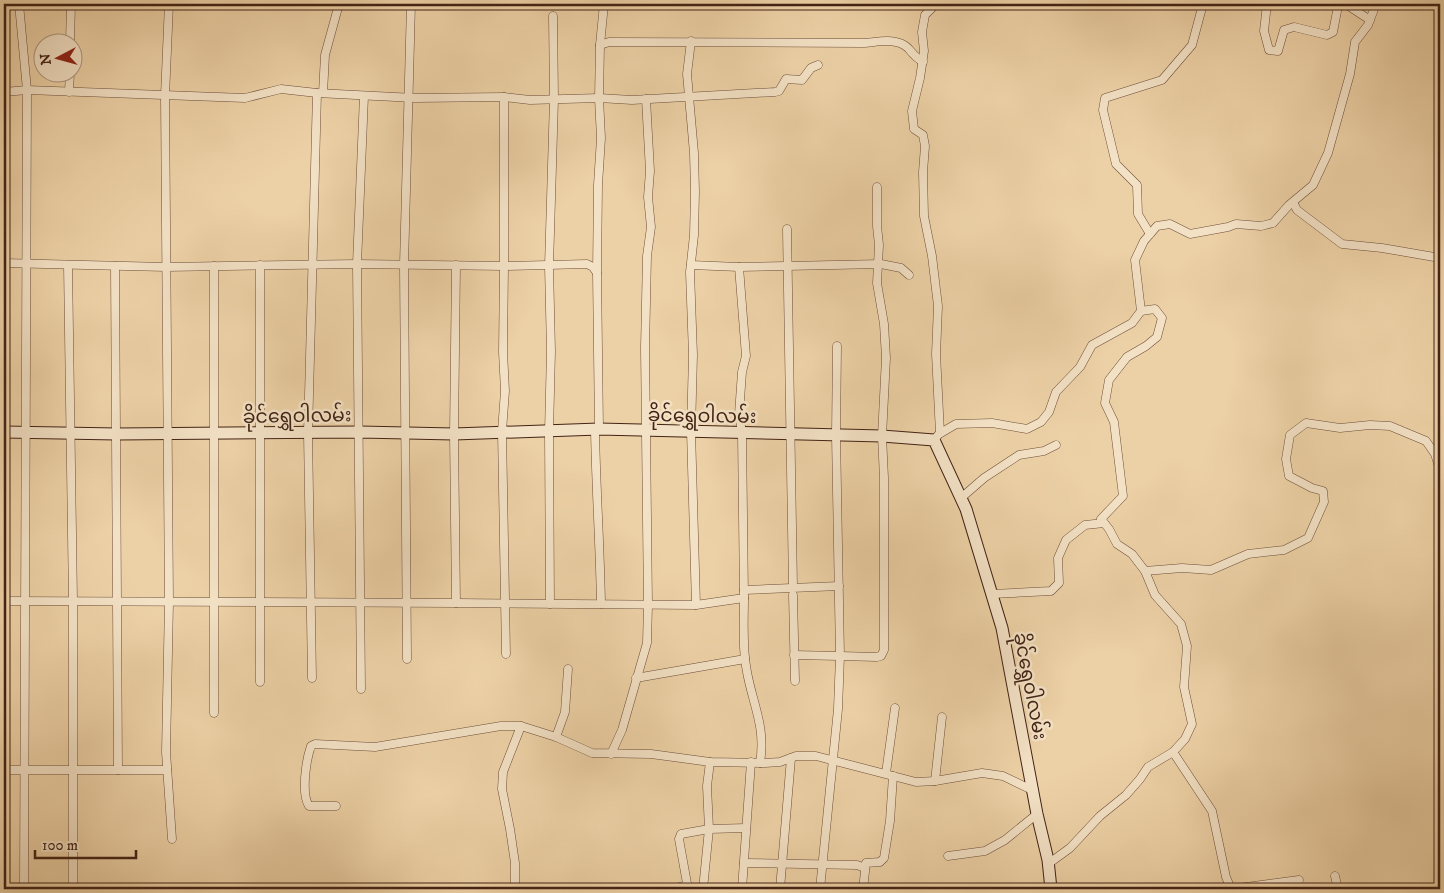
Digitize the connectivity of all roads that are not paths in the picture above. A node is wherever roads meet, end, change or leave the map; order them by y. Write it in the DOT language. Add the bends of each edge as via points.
graph roads {
  1 [pos="19,4"];
  2 [pos="71,4"];
  3 [pos="169,4"];
  4 [pos="338,4"];
  5 [pos="411,4"];
  6 [pos="604,4"];
  7 [pos="936,4"];
  8 [pos="1203,4"];
  9 [pos="1267,4"];
  10 [pos="1376,4"];
  11 [pos="553,16"];
  12 [pos="1370,20"];
  13 [pos="70,32"];
  14 [pos="691,41"];
  15 [pos="600,45"];
  16 [pos="923,62"];
  17 [pos="818,65"];
  18 [pos="70,82"];
  19 [pos="27,90"];
  20 [pos="4,92"];
  21 [pos="70,92"];
  22 [pos="320,93"];
  23 [pos="165,96"];
  24 [pos="364,96"];
  25 [pos="504,97"];
  26 [pos="409,98"];
  27 [pos="599,98"];
  28 [pos="689,98"];
  29 [pos="554,99"];
  30 [pos="646,99"];
  31 [pos="877,187"];
  32 [pos="1293,202"];
  33 [pos="787,230"];
  34 [pos="1150,234"];
  35 [pos="1440,258"];
  36 [pos="26,262"];
  37 [pos="4,263"];
  38 [pos="312,264"];
  39 [pos="357,264"];
  40 [pos="878,264"];
  41 [pos="68,265"];
  42 [pos="260,265"];
  43 [pos="404,265"];
  44 [pos="691,265"];
  45 [pos="788,265"];
  46 [pos="115,266"];
  47 [pos="214,266"];
  48 [pos="456,266"];
  49 [pos="504,266"];
  50 [pos="549,266"];
  51 [pos="739,266"];
  52 [pos="166,267"];
  53 [pos="597,273"];
  54 [pos="909,275"];
  55 [pos="1142,311"];
  56 [pos="837,346"];
  57 [pos="597,430"];
  58 [pos="502,431"];
  59 [pos="646,431"];
  60 [pos="692,431"];
  61 [pos="4,432"];
  62 [pos="26,432"];
  63 [pos="360,432"];
  64 [pos="406,432"];
  65 [pos="549,432"];
  66 [pos="71,433"];
  67 [pos="214,433"];
  68 [pos="308,433"];
  69 [pos="742,433"];
  70 [pos="117,434"];
  71 [pos="167,434"];
  72 [pos="260,434"];
  73 [pos="454,434"];
  74 [pos="790,434"];
  75 [pos="836,435"];
  76 [pos="882,436"];
  77 [pos="937,436"];
  78 [pos="1056,445"];
  79 [pos="1440,470"];
  80 [pos="961,498"];
  81 [pos="1104,523"];
  82 [pos="1145,571"];
  83 [pos="839,586"];
  84 [pos="793,591"];
  85 [pos="744,594"];
  86 [pos="992,594"];
  87 [pos="4,601"];
  88 [pos="25,601"];
  89 [pos="73,602"];
  90 [pos="116,602"];
  91 [pos="169,602"];
  92 [pos="214,602"];
  93 [pos="359,602"];
  94 [pos="407,602"];
  95 [pos="456,602"];
  96 [pos="260,603"];
  97 [pos="310,603"];
  98 [pos="504,603"];
  99 [pos="550,604"];
  100 [pos="601,604"];
  101 [pos="648,605"];
  102 [pos="696,606"];
  103 [pos="506,654"];
  104 [pos="794,656"];
  105 [pos="840,656"];
  106 [pos="407,659"];
  107 [pos="745,659"];
  108 [pos="568,669"];
  109 [pos="312,678"];
  110 [pos="636,678"];
  111 [pos="795,681"];
  112 [pos="260,682"];
  113 [pos="361,689"];
  114 [pos="894,708"];
  115 [pos="214,713"];
  116 [pos="942,717"];
  117 [pos="522,726"];
  118 [pos="556,737"];
  119 [pos="1174,752"];
  120 [pos="611,754"];
  121 [pos="791,758"];
  122 [pos="832,761"];
  123 [pos="710,762"];
  124 [pos="756,763"];
  125 [pos="4,770"];
  126 [pos="24,770"];
  127 [pos="72,770"];
  128 [pos="118,770"];
  129 [pos="167,770"];
  130 [pos="890,775"];
  131 [pos="935,781"];
  132 [pos="1034,791"];
  133 [pos="336,806"];
  134 [pos="1038,814"];
  135 [pos="746,828"];
  136 [pos="709,829"];
  137 [pos="172,839"];
  138 [pos="948,856"];
  139 [pos="744,863"];
  140 [pos="782,863"];
  141 [pos="822,864"];
  142 [pos="1048,864"];
  143 [pos="865,868"];
  144 [pos="1335,876"];
  145 [pos="1299,880"];
  146 [pos="688,887"];
  147 [pos="24,889"];
  148 [pos="73,889"];
  149 [pos="515,889"];
  150 [pos="672,889"];
  151 [pos="703,889"];
  152 [pos="742,889"];
  153 [pos="780,889"];
  154 [pos="820,889"];
  155 [pos="863,889"];
  156 [pos="1052,889"];
  157 [pos="1338,889"];
  1 -- 19 [label="street"];
  2 -- 13 [label="street"];
  3 -- 23 [label="street"];
  4 -- 22 [label="street" via="325,55"];
  5 -- 26 [label="street"];
  6 -- 15 [label="street"];
  7 -- 16 [label="street" via="926,15 922,32"];
  8 -- 34 [label="street" via="1192,46 1162,80 1105,98 1103,110 1116,164 1137,185 1138,214"];
  9 -- 12 [label="street" via="1264,31 1269,50 1278,51 1284,30 1294,27 1327,36 1333,32 1338,6 1347,5"];
  10 -- 12 [label="street"];
  11 -- 29 [label="street"];
  12 -- 32 [label="street" via="1356,42 1328,153 1313,185"];
  14 -- 15 [label="street" via="609,42"];
  14 -- 16 [label="street" via="898,41"];
  14 -- 28 [label="street" via="687,74"];
  15 -- 27 [label="street"];
  16 -- 77 [label="street" via="912,111 914,130 923,135 925,146 924,216 938,306"];
  17 -- 28 [label="street" via="811,68 802,80 786,79 779,91"];
  18 -- 21 [label="street"];
  19 -- 20 [label="street"];
  19 -- 21 [label="street"];
  19 -- 36 [label="street"];
  21 -- 23 [label="street"];
  22 -- 23 [label="street" via="281,89 245,98"];
  22 -- 24 [label="street"];
  22 -- 38 [label="street"];
  23 -- 52 [label="street"];
  24 -- 26 [label="street"];
  24 -- 39 [label="street"];
  25 -- 26 [label="street"];
  25 -- 29 [label="street"];
  25 -- 49 [label="street"];
  26 -- 43 [label="street"];
  27 -- 29 [label="street"];
  27 -- 30 [label="street"];
  27 -- 53 [label="street"];
  28 -- 30 [label="street"];
  28 -- 44 [label="street" via="695,192"];
  29 -- 50 [label="street"];
  30 -- 59 [label="street" via="651,227 647,256"];
  31 -- 40 [label="street"];
  32 -- 34 [label="street" via="1273,223 1261,226 1236,224 1190,234 1170,224 1158,226"];
  32 -- 35 [label="street" via="1297,210 1342,244"];
  33 -- 45 [label="street"];
  34 -- 55 [label="street" via="1135,260"];
  36 -- 37 [label="street"];
  36 -- 41 [label="street"];
  36 -- 62 [label="street"];
  38 -- 39 [label="street"];
  38 -- 42 [label="street"];
  38 -- 68 [label="street"];
  39 -- 43 [label="street"];
  39 -- 63 [label="street"];
  40 -- 45 [label="street"];
  40 -- 54 [label="street" via="901,268"];
  40 -- 76 [label="street" via="877,284 886,358"];
  41 -- 46 [label="street"];
  41 -- 66 [label="street"];
  42 -- 47 [label="street"];
  42 -- 72 [label="street"];
  43 -- 48 [label="street"];
  43 -- 64 [label="street"];
  44 -- 51 [label="street"];
  44 -- 60 [label="street"];
  45 -- 51 [label="street"];
  45 -- 74 [label="street"];
  46 -- 52 [label="street"];
  46 -- 70 [label="street"];
  47 -- 52 [label="street"];
  47 -- 67 [label="street"];
  48 -- 49 [label="street"];
  48 -- 73 [label="street"];
  49 -- 50 [label="street"];
  49 -- 58 [label="street"];
  50 -- 53 [label="street" via="587,264"];
  50 -- 65 [label="street"];
  51 -- 69 [label="street" via="746,356 739,414"];
  52 -- 71 [label="street"];
  53 -- 57 [label="street"];
  55 -- 77 [label="street" via="1132,323 1092,345 1080,367 1056,392 1049,412 1041,422 1027,429 992,423 956,424"];
  55 -- 81 [label="street" via="1155,309 1162,318 1157,337 1126,357 1109,380 1105,403 1114,422 1123,496 1101,519"];
  56 -- 75 [label="street"];
  57 -- 59 [label="street, ခိုင်ရွှေဝါလမ်း"];
  57 -- 65 [label="street, ခိုင်ရွှေဝါလမ်း"];
  57 -- 100 [label="street" via="595,476"];
  58 -- 65 [label="street, ခိုင်ရွှေဝါလမ်း"];
  58 -- 73 [label="street, ခိုင်ရွှေဝါလမ်း"];
  58 -- 98 [label="street"];
  59 -- 60 [label="street, ခိုင်ရွှေဝါလမ်း"];
  59 -- 101 [label="street"];
  60 -- 69 [label="street, ခိုင်ရွှေဝါလမ်း"];
  60 -- 102 [label="street"];
  61 -- 62 [label="street, ခိုင်ရွှေဝါလမ်း"];
  62 -- 66 [label="street, ခိုင်ရွှေဝါလမ်း"];
  62 -- 88 [label="street"];
  63 -- 64 [label="street, ခိုင်ရွှေဝါလမ်း"];
  63 -- 68 [label="street, ခိုင်ရွှေဝါလမ်း"];
  63 -- 93 [label="street"];
  64 -- 73 [label="street, ခိုင်ရွှေဝါလမ်း"];
  64 -- 94 [label="street"];
  65 -- 99 [label="street"];
  66 -- 70 [label="street, ခိုင်ရွှေဝါလမ်း"];
  66 -- 89 [label="street"];
  67 -- 71 [label="street, ခိုင်ရွှေဝါလမ်း"];
  67 -- 72 [label="street, ခိုင်ရွှေဝါလမ်း"];
  67 -- 92 [label="street"];
  68 -- 72 [label="street, ခိုင်ရွှေဝါလမ်း"];
  68 -- 97 [label="street"];
  69 -- 74 [label="street, ခိုင်ရွှေဝါလမ်း"];
  69 -- 85 [label="street"];
  70 -- 71 [label="street, ခိုင်ရွှေဝါလမ်း"];
  70 -- 90 [label="street"];
  71 -- 91 [label="street"];
  72 -- 96 [label="street"];
  73 -- 95 [label="street"];
  74 -- 75 [label="street, ခိုင်ရွှေဝါလမ်း"];
  74 -- 84 [label="street"];
  75 -- 76 [label="street, ခိုင်ရွှေဝါလမ်း"];
  75 -- 83 [label="street"];
  76 -- 77 [label="street, ခိုင်ရွှေဝါလမ်း"];
  76 -- 105 [label="street" via="884,650 877,657"];
  77 -- 80 [label="street, ခိုင်ရွှေဝါလမ်း"];
  78 -- 80 [label="street" via="1044,451 1019,455"];
  79 -- 82 [label="street" via="1426,441 1390,426 1340,428 1306,423 1290,435 1286,459 1289,476 1323,492 1324,502 1308,538 1284,550 1248,554 1211,570"];
  80 -- 86 [label="street, ခိုင်ရွှေဝါလမ်း"];
  81 -- 82 [label="street" via="1117,544 1132,554"];
  81 -- 86 [label="street" via="1085,525 1066,540 1058,558 1059,583 1051,591"];
  82 -- 119 [label="street" via="1155,595 1181,624 1187,646 1184,687 1192,724"];
  83 -- 84 [label="street"];
  83 -- 105 [label="street"];
  84 -- 85 [label="street"];
  84 -- 104 [label="street"];
  85 -- 102 [label="street"];
  85 -- 107 [label="street"];
  86 -- 132 [label="street, ခိုင်ရွှေဝါလမ်း" via="1002,628"];
  87 -- 88 [label="street"];
  88 -- 89 [label="street"];
  88 -- 126 [label="street"];
  89 -- 90 [label="street"];
  89 -- 127 [label="street"];
  90 -- 91 [label="street"];
  90 -- 128 [label="street"];
  91 -- 92 [label="street"];
  91 -- 129 [label="street"];
  92 -- 96 [label="street"];
  92 -- 115 [label="street"];
  93 -- 94 [label="street"];
  93 -- 97 [label="street"];
  93 -- 113 [label="street"];
  94 -- 95 [label="street"];
  94 -- 106 [label="street"];
  95 -- 98 [label="street"];
  96 -- 97 [label="street"];
  96 -- 112 [label="street"];
  97 -- 109 [label="street"];
  98 -- 99 [label="street"];
  98 -- 103 [label="street"];
  99 -- 100 [label="street"];
  100 -- 101 [label="street"];
  101 -- 102 [label="street"];
  101 -- 110 [label="street" via="647,643"];
  104 -- 105 [label="street"];
  104 -- 111 [label="street"];
  105 -- 122 [label="street"];
  107 -- 110 [label="street"];
  107 -- 124 [label="street" via="762,734 762,749"];
  108 -- 118 [label="street" via="565,712"];
  110 -- 120 [label="street" via="622,730"];
  114 -- 130 [label="street"];
  116 -- 131 [label="street"];
  117 -- 118 [label="street"];
  117 -- 133 [label="street" via="501,726 375,747 311,746 306,767 306,801 309,806"];
  117 -- 149 [label="street" via="503,772 502,789 515,864"];
  118 -- 120 [label="street" via="592,753"];
  119 -- 142 [label="street" via="1148,767 1126,795 1100,816 1070,848"];
  119 -- 145 [label="street" via="1212,811 1231,889"];
  120 -- 123 [label="street" via="651,754"];
  121 -- 122 [label="street" via="816,756"];
  121 -- 124 [label="street"];
  121 -- 140 [label="street"];
  122 -- 130 [label="street"];
  122 -- 141 [label="street"];
  123 -- 124 [label="street"];
  123 -- 136 [label="street" via="707,786"];
  124 -- 135 [label="street"];
  125 -- 126 [label="street"];
  126 -- 127 [label="street"];
  126 -- 147 [label="street"];
  127 -- 128 [label="street"];
  127 -- 148 [label="street"];
  128 -- 129 [label="street"];
  129 -- 137 [label="street"];
  130 -- 131 [label="street" via="916,782"];
  130 -- 143 [label="street" via="890,820 884,858 880,862 866,863"];
  131 -- 132 [label="street" via="982,773 1003,776"];
  132 -- 134 [label="street, ခိုင်ရွှေဝါလမ်း"];
  134 -- 138 [label="street" via="1005,840 984,851"];
  134 -- 142 [label="street, ခိုင်ရွှေဝါလမ်း"];
  135 -- 136 [label="street"];
  135 -- 139 [label="street"];
  136 -- 146 [label="street" via="680,836"];
  136 -- 151 [label="street"];
  139 -- 140 [label="street"];
  139 -- 152 [label="street"];
  140 -- 141 [label="street"];
  140 -- 153 [label="street"];
  141 -- 143 [label="street"];
  141 -- 154 [label="street"];
  142 -- 156 [label="street, ခိုင်ရွှေဝါလမ်း"];
  143 -- 155 [label="street"];
  144 -- 157 [label="street"];
  146 -- 150 [label="street"];
}
